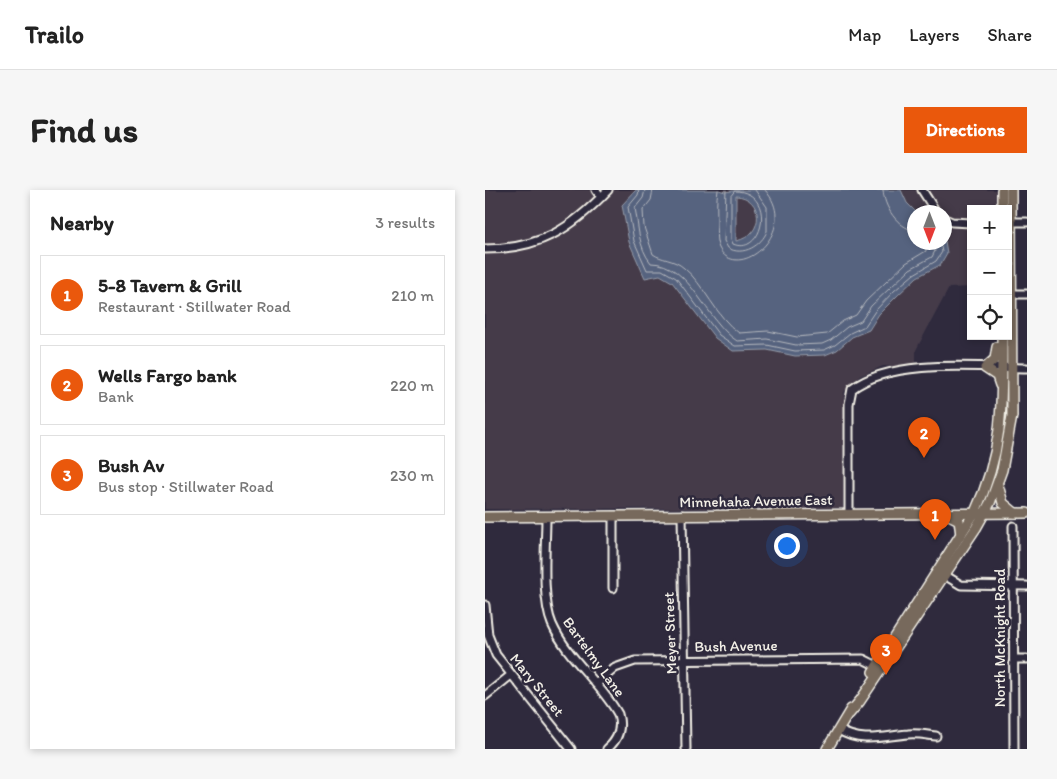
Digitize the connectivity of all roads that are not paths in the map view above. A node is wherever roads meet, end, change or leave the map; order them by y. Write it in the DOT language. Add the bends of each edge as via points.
graph roads {
  1 [pos="596,190"];
  2 [pos="608,190"];
  3 [pos="922,190"];
  4 [pos="1011,190"];
  5 [pos="601,197"];
  6 [pos="932,205"];
  7 [pos="1011,205"];
  8 [pos="952,222"];
  9 [pos="1012,222"];
  10 [pos="1027,222"];
  11 [pos="967,223"];
  12 [pos="485,249"];
  13 [pos="1012,294"];
  14 [pos="1027,294"];
  15 [pos="1010,295"];
  16 [pos="999,340"];
  17 [pos="1000,340"];
  18 [pos="1002,367"];
  19 [pos="985,368"];
  20 [pos="1012,368"];
  21 [pos="1027,368"];
  22 [pos="1002,392"];
  23 [pos="998,483"];
  24 [pos="980,512"];
  25 [pos="942,513"];
  26 [pos="1015,513"];
  27 [pos="1027,513"];
  28 [pos="844,514"];
  29 [pos="613,516"];
  30 [pos="682,516"];
  31 [pos="485,517"];
  32 [pos="546,517"];
  33 [pos="1013,526"];
  34 [pos="961,535"];
  35 [pos="941,574"];
  36 [pos="1013,586"];
  37 [pos="1027,586"];
  38 [pos="613,588"];
  39 [pos="485,605"];
  40 [pos="1014,658"];
  41 [pos="1027,658"];
  42 [pos="684,661"];
  43 [pos="879,667"];
  44 [pos="511,675"];
  45 [pos="595,684"];
  46 [pos="485,696"];
  47 [pos="839,730"];
  48 [pos="936,736"];
  49 [pos="571,749"];
  50 [pos="607,749"];
  51 [pos="686,749"];
  52 [pos="827,749"];
  53 [pos="1014,749"];
  1 -- 5 [label="street"];
  2 -- 5 [label="street"];
  3 -- 6 [label="street"];
  4 -- 7 [label="main road"];
  5 -- 12 [label="street" via="579,219 550,237 519,247"];
  8 -- 11 [label="street"];
  9 -- 10 [label="street"];
  13 -- 14 [label="street"];
  15 -- 20 [label="main road"];
  16 -- 19 [label="main road" via="995,359"];
  17 -- 18 [label="main road"];
  18 -- 19 [label="street"];
  18 -- 20 [label="street"];
  18 -- 22 [label="main road"];
  19 -- 22 [label="main road" via="997,376"];
  19 -- 28 [label="street" via="903,370 870,378 852,389 849,404 849,502"];
  20 -- 21 [label="street"];
  20 -- 23 [label="main road" via="1011,422"];
  22 -- 24 [label="main road" via="997,453"];
  23 -- 24 [label="main road"];
  23 -- 26 [label="main road" via="1003,503"];
  24 -- 25 [label="main road, Minnehaha Avenue East"];
  24 -- 26 [label="main road, Minnehaha Avenue East"];
  24 -- 34 [label="main road"];
  24 -- 35 [label="main road"];
  25 -- 28 [label="main road, Minnehaha Avenue East"];
  25 -- 34 [label="main road" via="959,520"];
  26 -- 27 [label="main road, Minnehaha Avenue East"];
  28 -- 30 [label="main road, Minnehaha Avenue East"];
  29 -- 30 [label="main road, Minnehaha Avenue East"];
  29 -- 32 [label="main road, Minnehaha Avenue East"];
  29 -- 38 [label="street"];
  30 -- 42 [label="street, Meyer Street"];
  31 -- 32 [label="main road, Minnehaha Avenue East"];
  32 -- 45 [label="street, Bartelmy Lane" via="549,615 556,631"];
  33 -- 36 [label="street, North McKnight Road"];
  34 -- 35 [label="main road"];
  35 -- 36 [label="street" via="965,585"];
  35 -- 43 [label="main road"];
  36 -- 37 [label="street"];
  36 -- 40 [label="street, North McKnight Road"];
  39 -- 44 [label="street, Mary Street" via="491,645"];
  40 -- 41 [label="street"];
  40 -- 53 [label="street, North McKnight Road"];
  42 -- 43 [label="street, Bush Avenue" via="863,659"];
  42 -- 45 [label="street, Bush Avenue" via="628,662"];
  42 -- 51 [label="street, Meyer Street"];
  43 -- 47 [label="main road"];
  44 -- 46 [label="street"];
  44 -- 49 [label="street, Mary Street"];
  45 -- 50 [label="street, Bartelmy Lane" via="619,719 618,735"];
  47 -- 48 [label="street" via="863,738 909,734"];
  47 -- 52 [label="main road"];
}
